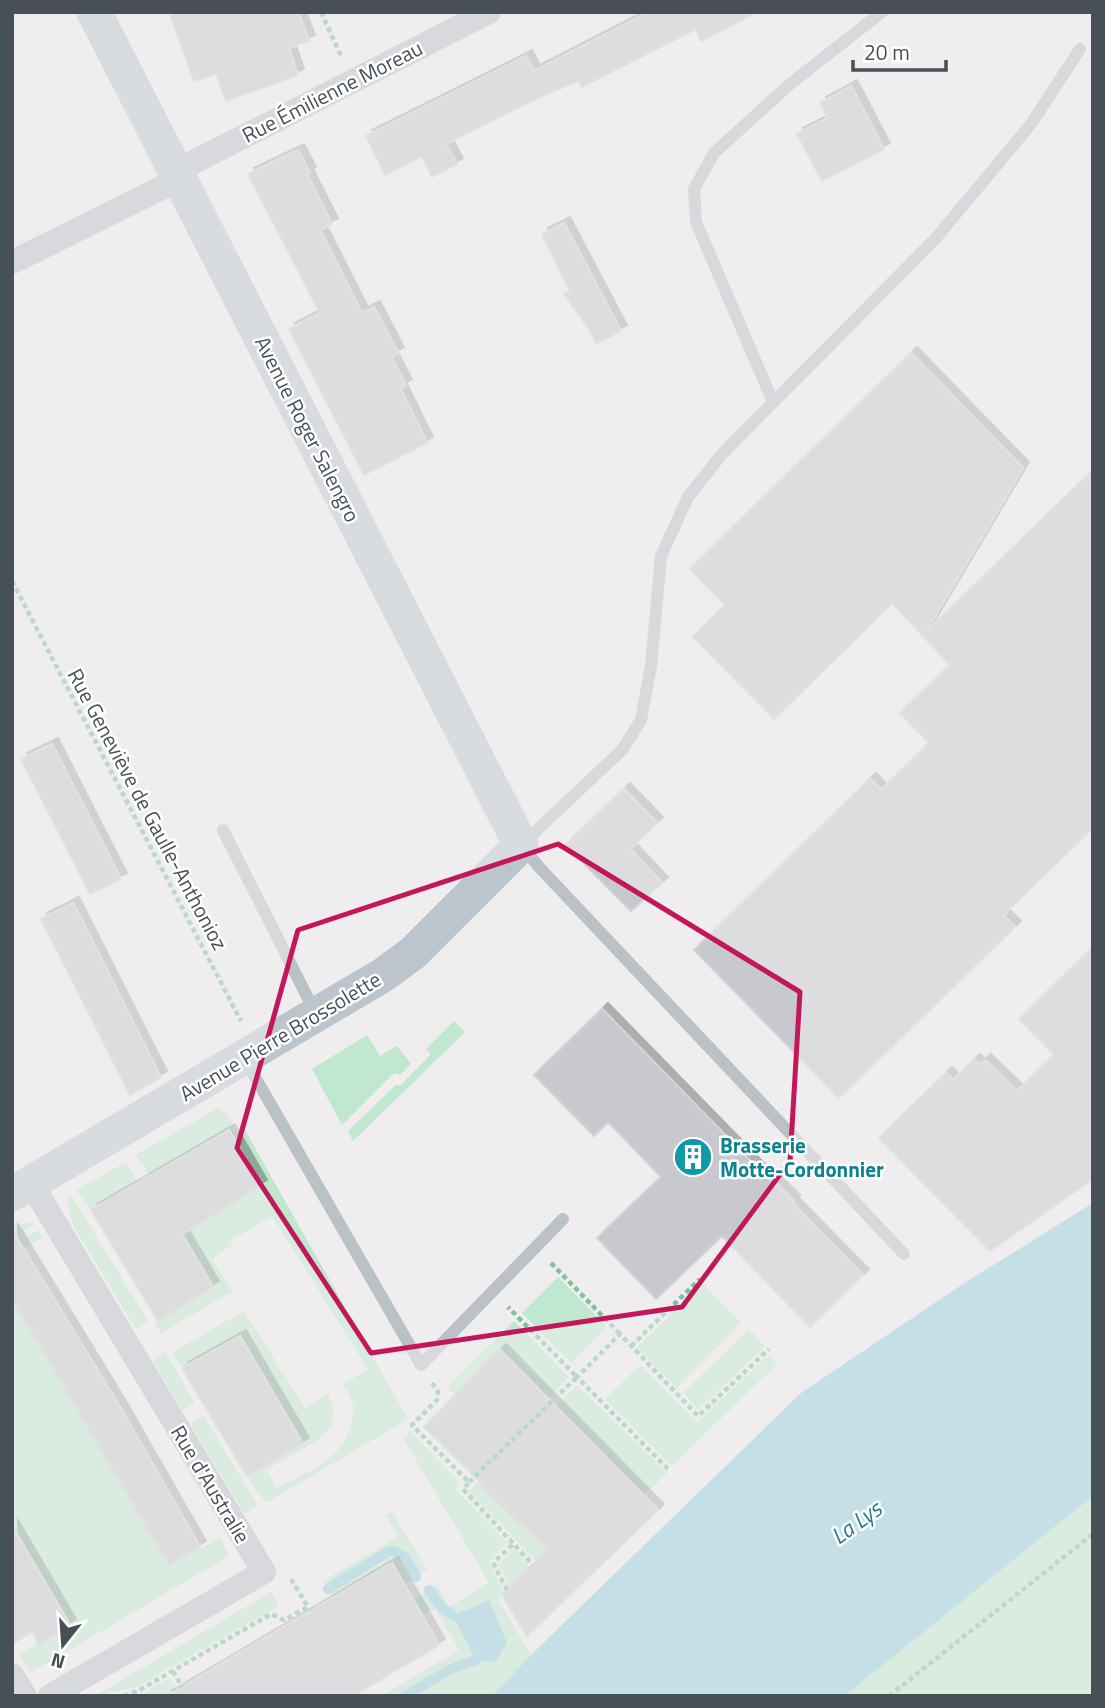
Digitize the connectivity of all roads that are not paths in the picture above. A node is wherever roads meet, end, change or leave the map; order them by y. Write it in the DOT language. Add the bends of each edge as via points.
graph roads {
  1 [pos="94,12"];
  2 [pos="489,12"];
  3 [pos="882,12"];
  4 [pos="1080,49"];
  5 [pos="178,175"];
  6 [pos="12,262"];
  7 [pos="773,402"];
  8 [pos="222,830"];
  9 [pos="521,845"];
  10 [pos="316,1014"];
  11 [pos="250,1054"];
  12 [pos="22,1189"];
  13 [pos="563,1219"];
  14 [pos="904,1254"];
  15 [pos="12,1675"];
  16 [pos="25,1696"];
  17 [pos="50,1696"];
  1 -- 5 [label="street, Avenue Roger Salengro"];
  2 -- 5 [label="street, Rue Émilienne Moreau"];
  3 -- 7 [label="lane" via="790,84 715,153 694,189 696,222"];
  4 -- 7 [label="lane" via="1031,124 934,239"];
  5 -- 6 [label="street, Rue Émilienne Moreau"];
  5 -- 9 [label="street, Avenue Roger Salengro"];
  7 -- 9 [label="lane" via="688,497 661,556 641,720 622,750"];
  8 -- 10 [label="lane"];
  9 -- 10 [label="street, Avenue Pierre Brossolette" via="413,953"];
  9 -- 14 [label="lane"];
  10 -- 11 [label="street, Avenue Pierre Brossolette"];
  11 -- 12 [label="street, Avenue Pierre Brossolette"];
  11 -- 13 [label="lane" via="421,1365"];
  12 -- 17 [label="street, Rue d'Australie" via="264,1572"];
  15 -- 16 [label="street"];
}
